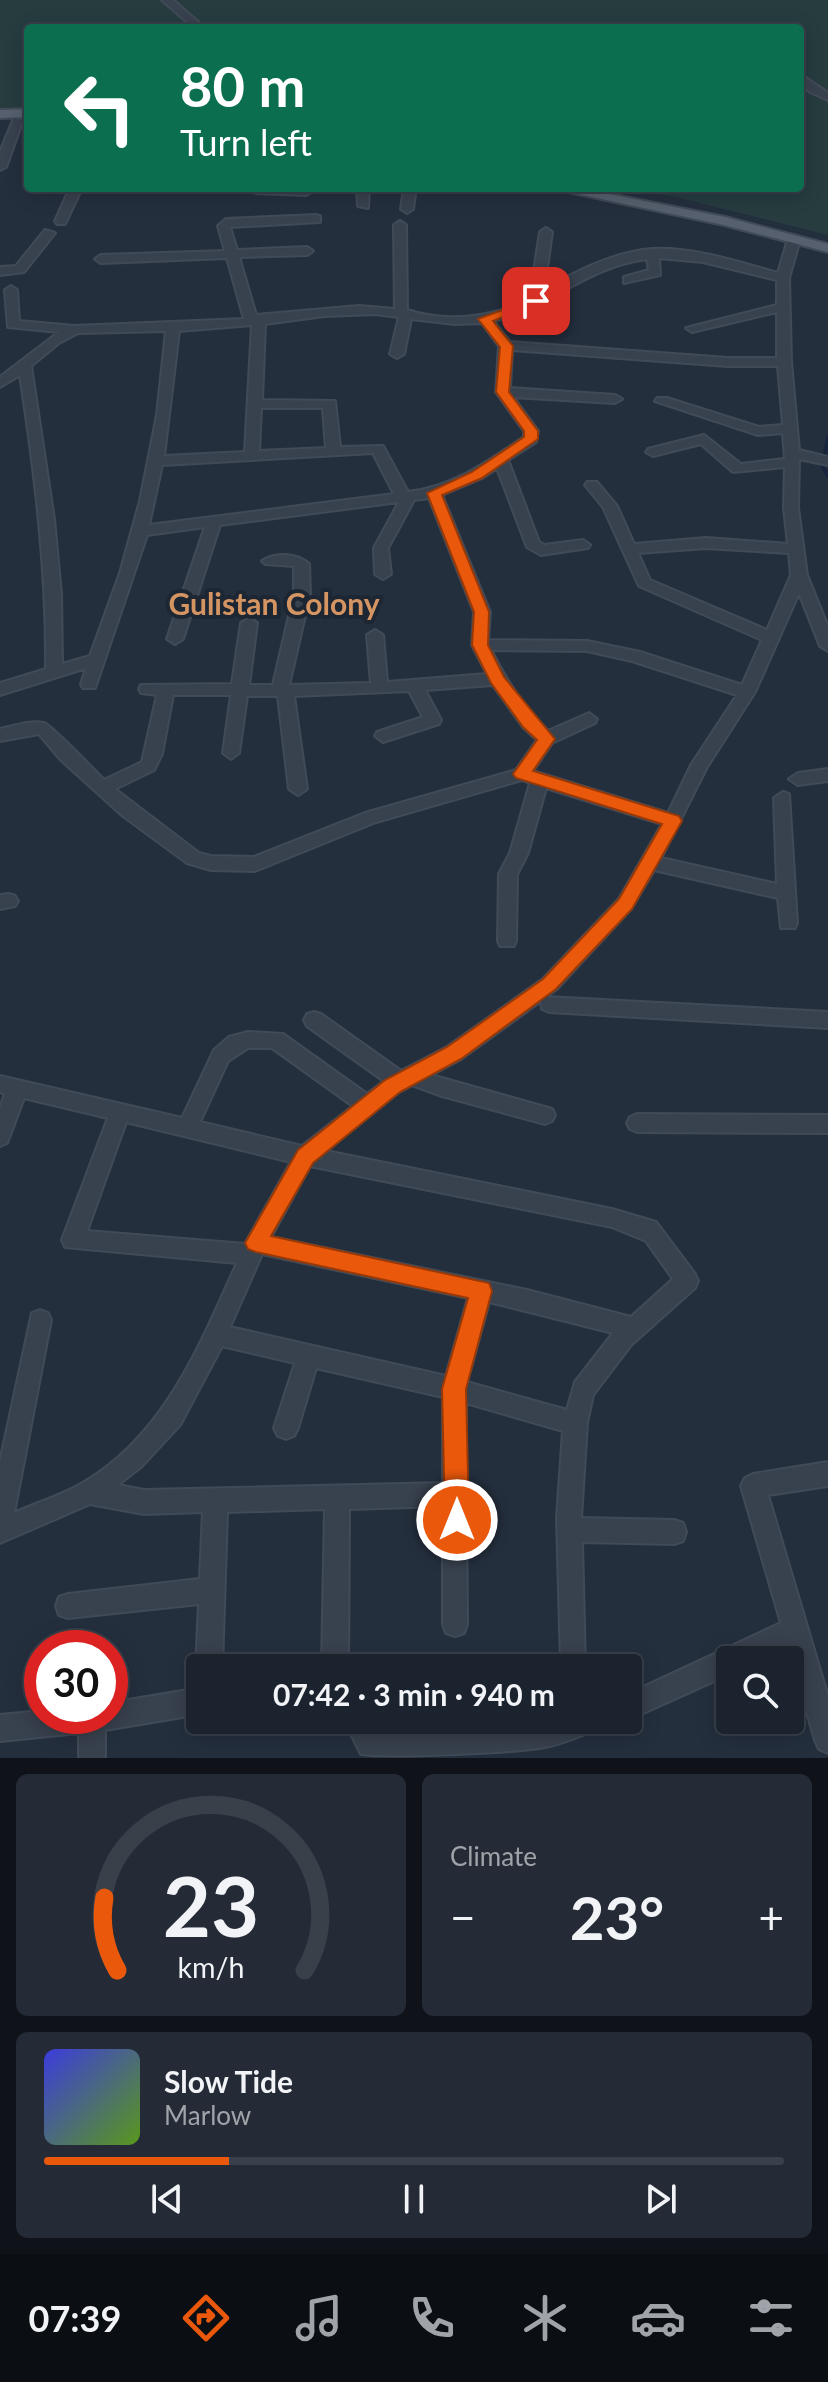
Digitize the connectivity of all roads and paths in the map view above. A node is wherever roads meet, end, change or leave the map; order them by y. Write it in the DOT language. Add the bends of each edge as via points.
graph roads {
  1 [pos="167,0"];
  2 [pos="195,24"];
  3 [pos="804,81"];
  4 [pos="828,97"];
  5 [pos="0,114"];
  6 [pos="24,118"];
  7 [pos="24,118"];
  8 [pos="24,120"];
  9 [pos="0,121"];
  10 [pos="0,167"];
  11 [pos="74,192"];
  12 [pos="306,192"];
  13 [pos="363,192"];
  14 [pos="409,192"];
  15 [pos="588,192"];
  16 [pos="614,192"];
  17 [pos="257,193"];
  18 [pos="635,198"];
  19 [pos="364,206"];
  20 [pos="407,209"];
  21 [pos="316,219"];
  22 [pos="61,221"];
  23 [pos="400,225"];
  24 [pos="546,232"];
  25 [pos="49,233"];
  26 [pos="794,239"];
  27 [pos="828,240"];
  28 [pos="828,248"];
  29 [pos="307,251"];
  30 [pos="652,253"];
  31 [pos="231,256"];
  32 [pos="101,259"];
  33 [pos="0,271"];
  34 [pos="783,278"];
  35 [pos="628,280"];
  36 [pos="11,290"];
  37 [pos="536,301"];
  38 [pos="784,307"];
  39 [pos="404,313"];
  40 [pos="255,319"];
  41 [pos="485,319"];
  42 [pos="173,328"];
  43 [pos="692,328"];
  44 [pos="76,329"];
  45 [pos="506,346"];
  46 [pos="397,354"];
  47 [pos="784,362"];
  48 [pos="26,368"];
  49 [pos="0,383"];
  50 [pos="503,392"];
  51 [pos="615,399"];
  52 [pos="662,401"];
  53 [pos="254,404"];
  54 [pos="791,428"];
  55 [pos="333,452"];
  56 [pos="653,452"];
  57 [pos="252,456"];
  58 [pos="792,458"];
  59 [pos="501,460"];
  60 [pos="156,461"];
  61 [pos="828,461"];
  62 [pos="592,485"];
  63 [pos="434,493"];
  64 [pos="406,496"];
  65 [pos="214,521"];
  66 [pos="139,531"];
  67 [pos="583,545"];
  68 [pos="628,549"];
  69 [pos="796,549"];
  70 [pos="270,561"];
  71 [pos="383,574"];
  72 [pos="799,575"];
  73 [pos="249,623"];
  74 [pos="375,635"];
  75 [pos="771,638"];
  76 [pos="175,639"];
  77 [pos="480,645"];
  78 [pos="828,646"];
  79 [pos="97,659"];
  80 [pos="54,671"];
  81 [pos="497,679"];
  82 [pos="89,684"];
  83 [pos="414,685"];
  84 [pos="379,687"];
  85 [pos="0,689"];
  86 [pos="147,689"];
  87 [pos="166,690"];
  88 [pos="238,690"];
  89 [pos="282,690"];
  90 [pos="747,692"];
  91 [pos="589,719"];
  92 [pos="0,735"];
  93 [pos="383,736"];
  94 [pos="546,739"];
  95 [pos="231,753"];
  96 [pos="522,774"];
  97 [pos="828,775"];
  98 [pos="540,779"];
  99 [pos="798,779"];
  100 [pos="105,787"];
  101 [pos="298,789"];
  102 [pos="783,798"];
  103 [pos="673,821"];
  104 [pos="649,862"];
  105 [pos="787,893"];
  106 [pos="788,923"];
  107 [pos="507,941"];
  108 [pos="549,1004"];
  109 [pos="314,1020"];
  110 [pos="828,1020"];
  111 [pos="406,1079"];
  112 [pos="8,1086"];
  113 [pos="368,1106"];
  114 [pos="120,1112"];
  115 [pos="545,1115"];
  116 [pos="637,1123"];
  117 [pos="828,1124"];
  118 [pos="187,1128"];
  119 [pos="0,1137"];
  120 [pos="305,1156"];
  121 [pos="253,1248"];
  122 [pos="481,1291"];
  123 [pos="40,1320"];
  124 [pos="634,1328"];
  125 [pos="216,1334"];
  126 [pos="308,1356"];
  127 [pos="454,1389"];
  128 [pos="575,1423"];
  129 [pos="286,1428"];
  130 [pos="6,1466"];
  131 [pos="828,1474"];
  132 [pos="90,1492"];
  133 [pos="457,1494"];
  134 [pos="337,1497"];
  135 [pos="215,1500"];
  136 [pos="0,1521"];
  137 [pos="570,1530"];
  138 [pos="0,1531"];
  139 [pos="674,1532"];
  140 [pos="212,1590"];
  141 [pos="68,1606"];
  142 [pos="455,1624"];
  143 [pos="793,1630"];
  144 [pos="760,1646"];
  145 [pos="210,1654"];
  146 [pos="335,1654"];
  147 [pos="574,1654"];
  148 [pos="716,1667"];
  149 [pos="642,1701"];
  150 [pos="186,1703"];
  151 [pos="128,1713"];
  152 [pos="24,1726"];
  153 [pos="0,1728"];
  154 [pos="92,1734"];
  155 [pos="364,1734"];
  156 [pos="545,1734"];
  157 [pos="828,1740"];
  158 [pos="397,1753"];
  159 [pos="92,1758"];
  1 -- 2 [label="street"];
  3 -- 4 [label="street"];
  5 -- 6 [label="main road"];
  7 -- 9 [label="main road"];
  8 -- 10 [label="street"];
  11 -- 22 [label="street"];
  12 -- 17 [label="street"];
  13 -- 19 [label="street"];
  14 -- 20 [label="street"];
  15 -- 18 [label="main road"];
  16 -- 18 [label="main road"];
  18 -- 26 [label="main road"];
  18 -- 27 [label="main road"];
  21 -- 31 [label="street" via="226,224"];
  23 -- 39 [label="street"];
  24 -- 37 [label="street"];
  25 -- 33 [label="street" via="20,269"];
  26 -- 28 [label="main road"];
  26 -- 34 [label="street"];
  29 -- 31 [label="street"];
  30 -- 34 [label="street" via="690,254"];
  30 -- 35 [label="street" via="656,272"];
  30 -- 37 [label="street" via="575,277"];
  31 -- 32 [label="street"];
  31 -- 40 [label="street"];
  34 -- 38 [label="street"];
  36 -- 44 [label="street" via="13,324"];
  37 -- 41 [label="street"];
  38 -- 43 [label="street"];
  38 -- 47 [label="street"];
  39 -- 40 [label="street" via="360,310"];
  39 -- 41 [label="street"];
  39 -- 46 [label="street"];
  40 -- 42 [label="street"];
  40 -- 53 [label="street"];
  41 -- 45 [label="street"];
  42 -- 44 [label="street"];
  42 -- 60 [label="street" via="167,408"];
  44 -- 48 [label="street" via="41,348"];
  45 -- 47 [label="street"];
  45 -- 50 [label="street"];
  47 -- 54 [label="street"];
  48 -- 49 [label="street"];
  48 -- 80 [label="street" via="53,568"];
  50 -- 51 [label="street"];
  50 -- 59 [label="street" via="533,435"];
  52 -- 54 [label="street" via="758,431"];
  53 -- 55 [label="street" via="330,404"];
  53 -- 57 [label="street"];
  54 -- 58 [label="street"];
  55 -- 57 [label="street"];
  55 -- 64 [label="street" via="378,449"];
  56 -- 58 [label="street" via="704,439 738,469"];
  57 -- 60 [label="street"];
  58 -- 61 [label="street"];
  58 -- 69 [label="street"];
  59 -- 63 [label="street"];
  59 -- 67 [label="street" via="532,544 541,550"];
  60 -- 66 [label="street"];
  62 -- 68 [label="street" via="610,506"];
  63 -- 64 [label="street"];
  63 -- 77 [label="street" via="482,612"];
  64 -- 65 [label="street"];
  64 -- 71 [label="street" via="381,548"];
  65 -- 66 [label="street"];
  65 -- 76 [label="street"];
  66 -- 79 [label="street"];
  68 -- 69 [label="street" via="706,543"];
  68 -- 75 [label="street" via="644,583"];
  69 -- 72 [label="street"];
  70 -- 89 [label="street" via="301,564 302,594"];
  72 -- 75 [label="street"];
  72 -- 78 [label="street"];
  73 -- 88 [label="street"];
  74 -- 84 [label="street"];
  75 -- 90 [label="street"];
  77 -- 81 [label="street"];
  77 -- 90 [label="street" via="587,646"];
  79 -- 80 [label="street"];
  79 -- 82 [label="street"];
  80 -- 85 [label="street"];
  81 -- 83 [label="street"];
  81 -- 94 [label="street"];
  83 -- 84 [label="street"];
  83 -- 93 [label="street" via="433,720"];
  84 -- 89 [label="street"];
  86 -- 87 [label="street"];
  87 -- 88 [label="street"];
  87 -- 100 [label="street" via="148,766"];
  88 -- 89 [label="street"];
  88 -- 95 [label="street"];
  89 -- 101 [label="street"];
  90 -- 103 [label="street" via="699,765"];
  91 -- 94 [label="street"];
  92 -- 100 [label="street" via="44,729"];
  94 -- 96 [label="street"];
  96 -- 98 [label="street"];
  96 -- 100 [label="street" via="371,817 255,864 193,858 129,812"];
  97 -- 99 [label="street"];
  98 -- 103 [label="street"];
  98 -- 107 [label="street" via="508,874"];
  102 -- 105 [label="street"];
  103 -- 104 [label="street"];
  104 -- 105 [label="street"];
  104 -- 111 [label="street" via="625,904 550,984 454,1053"];
  105 -- 106 [label="street"];
  108 -- 110 [label="street"];
  109 -- 111 [label="street"];
  111 -- 113 [label="street"];
  111 -- 115 [label="street"];
  112 -- 114 [label="street"];
  112 -- 119 [label="street"];
  113 -- 118 [label="street" via="276,1040 248,1040 221,1056"];
  113 -- 120 [label="street"];
  114 -- 118 [label="street"];
  114 -- 121 [label="street" via="73,1240"];
  116 -- 117 [label="street"];
  118 -- 120 [label="street"];
  120 -- 121 [label="street"];
  120 -- 124 [label="street" via="648,1229 687,1281"];
  121 -- 122 [label="street"];
  121 -- 125 [label="street"];
  122 -- 124 [label="street"];
  122 -- 127 [label="street"];
  123 -- 130 [label="street"];
  124 -- 128 [label="street" via="583,1390"];
  125 -- 126 [label="street"];
  125 -- 132 [label="street" via="172,1417 134,1458"];
  126 -- 127 [label="street"];
  126 -- 129 [label="street"];
  127 -- 128 [label="street"];
  127 -- 133 [label="street"];
  128 -- 137 [label="street"];
  130 -- 136 [label="street"];
  131 -- 143 [label="street" via="753,1486"];
  132 -- 135 [label="street" via="144,1502"];
  132 -- 138 [label="street"];
  133 -- 134 [label="street"];
  133 -- 142 [label="street"];
  134 -- 135 [label="street"];
  134 -- 146 [label="street"];
  135 -- 140 [label="street"];
  137 -- 139 [label="street"];
  137 -- 147 [label="street"];
  140 -- 141 [label="street"];
  140 -- 145 [label="street"];
  143 -- 144 [label="street"];
  143 -- 157 [label="street"];
  148 -- 149 [label="street"];
  150 -- 151 [label="street"];
  152 -- 153 [label="street"];
  154 -- 159 [label="street"];
  155 -- 158 [label="street" via="370,1745"];
  156 -- 158 [label="street"];
}
